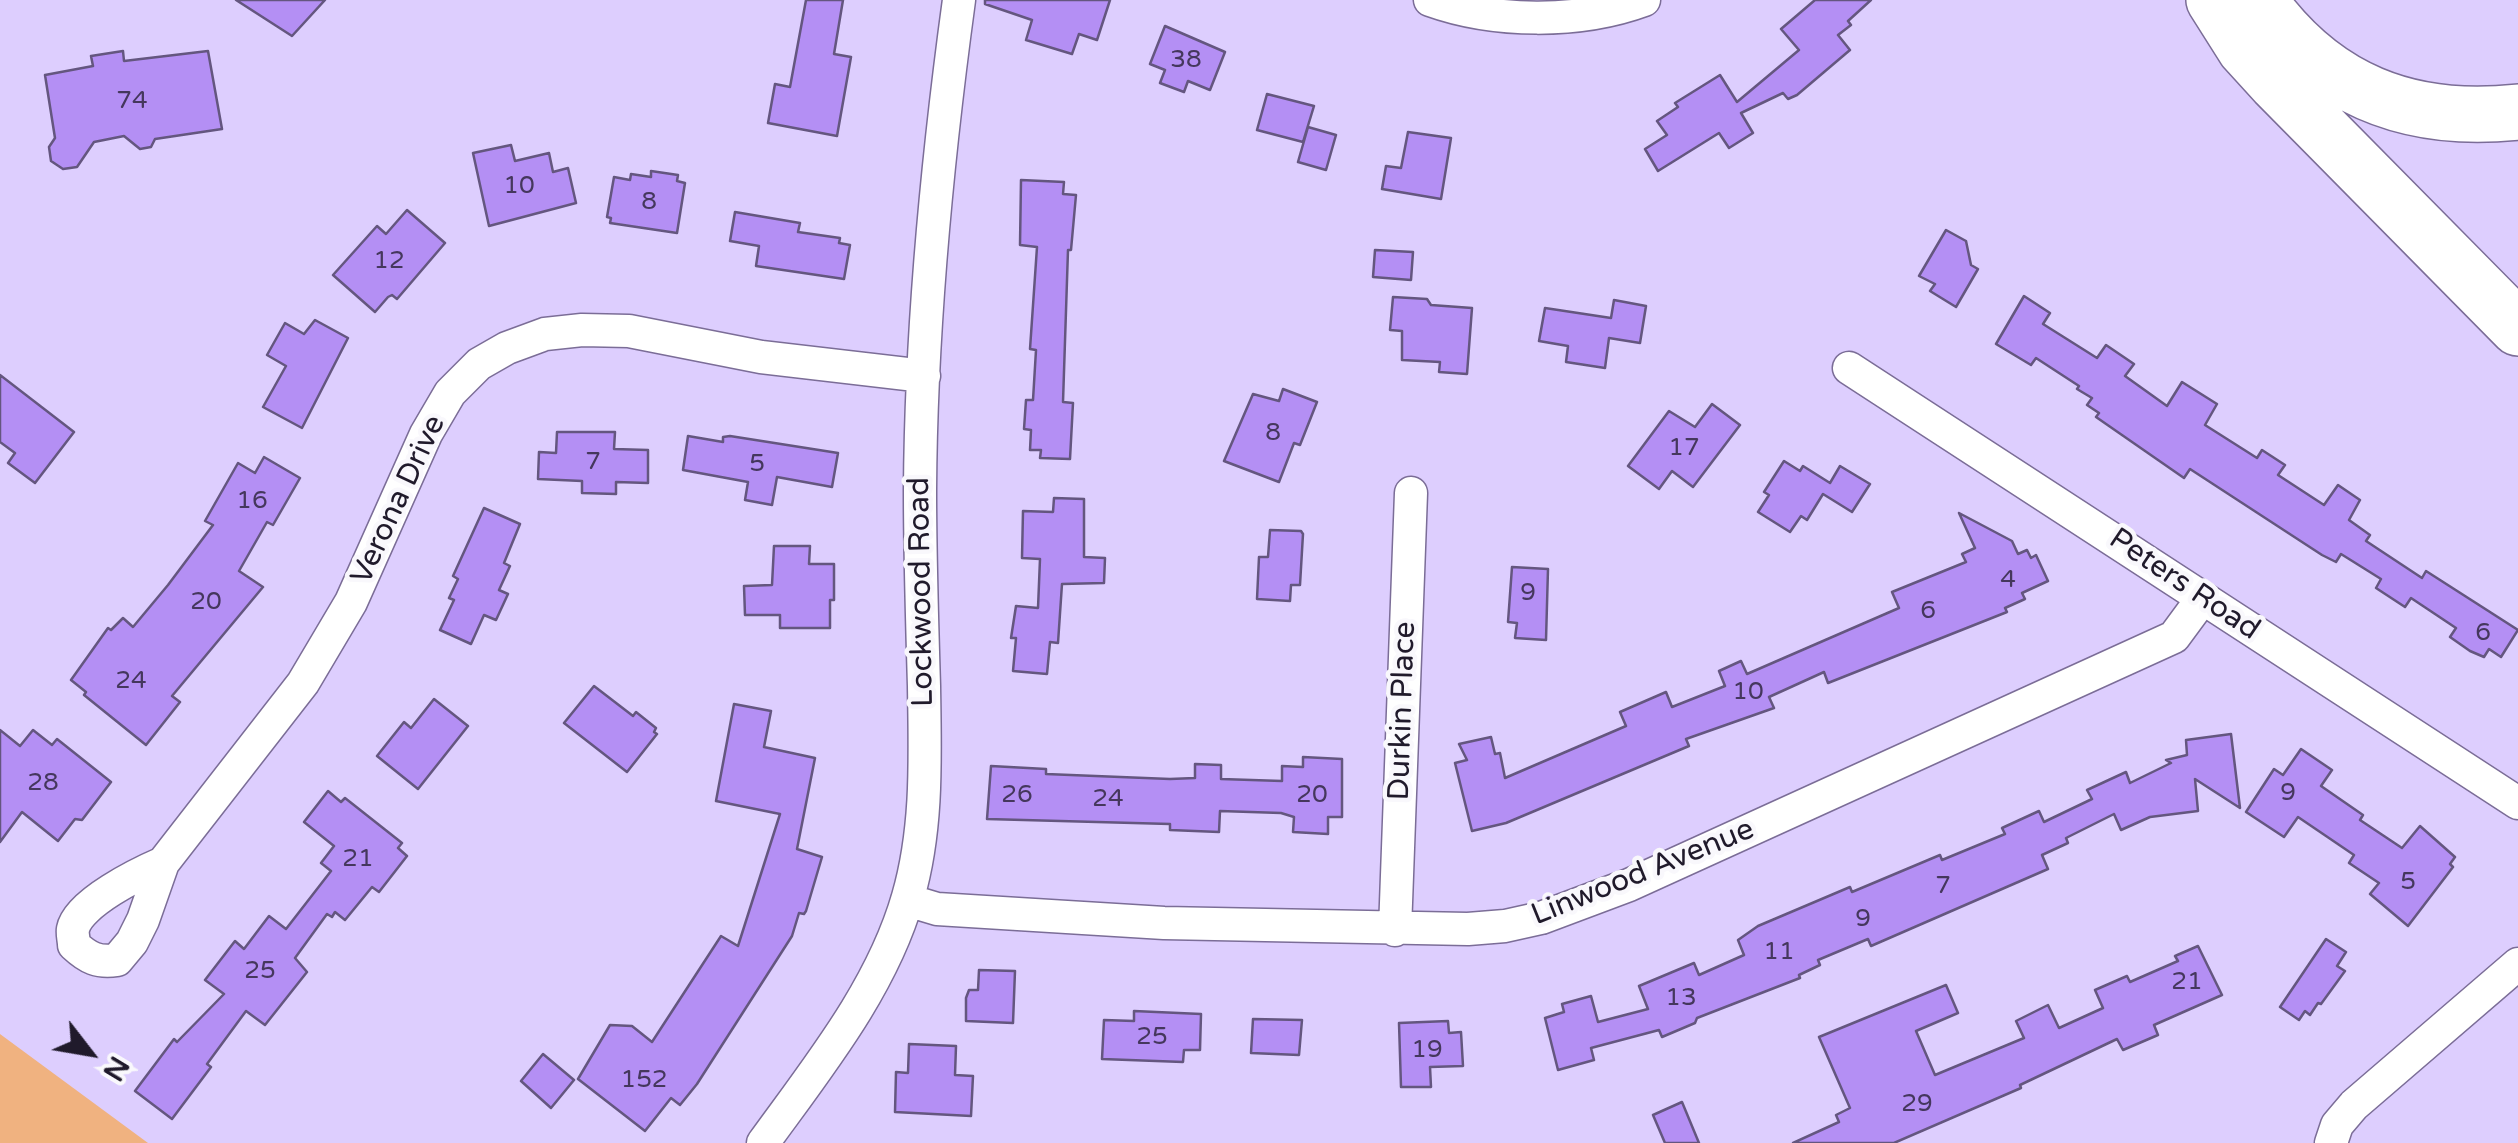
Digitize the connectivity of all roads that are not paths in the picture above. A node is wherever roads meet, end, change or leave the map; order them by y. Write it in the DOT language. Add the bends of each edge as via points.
graph roads {
  1 [pos="959,0"];
  2 [pos="1430,0"];
  3 [pos="1644,0"];
  4 [pos="2214,0"];
  5 [pos="2259,0"];
  6 [pos="2518,112"];
  7 [pos="2518,328"];
  8 [pos="1849,368"];
  9 [pos="924,376"];
  10 [pos="1411,493"];
  11 [pos="2202,599"];
  12 [pos="2518,803"];
  13 [pos="163,863"];
  14 [pos="907,900"];
  15 [pos="1394,930"];
  16 [pos="2518,964"];
  17 [pos="763,1143"];
  18 [pos="2331,1143"];
  1 -- 9 [label="street, Lockwood Road"];
  2 -- 3 [label="street" via="1498,17 1538,17"];
  4 -- 7 [label="highway" via="2276,83"];
  5 -- 6 [label="highway" via="2319,65 2367,93 2446,114"];
  8 -- 11 [label="street, Peters Road"];
  9 -- 13 [label="street, Verona Drive" via="762,357 630,331 545,334 480,364 450,393 426,434 351,602 303,684"];
  9 -- 14 [label="street, Lockwood Road" via="924,801"];
  10 -- 15 [label="street, Durkin Place"];
  11 -- 12 [label="street, Peters Road"];
  11 -- 15 [label="street, Linwood Avenue" via="2174,637 1629,885 1505,926"];
  14 -- 15 [label="street, Linwood Avenue" via="937,909"];
  14 -- 17 [label="street, Lockwood Road" via="868,989"];
  16 -- 18 [label="street" via="2354,1105"];
}
